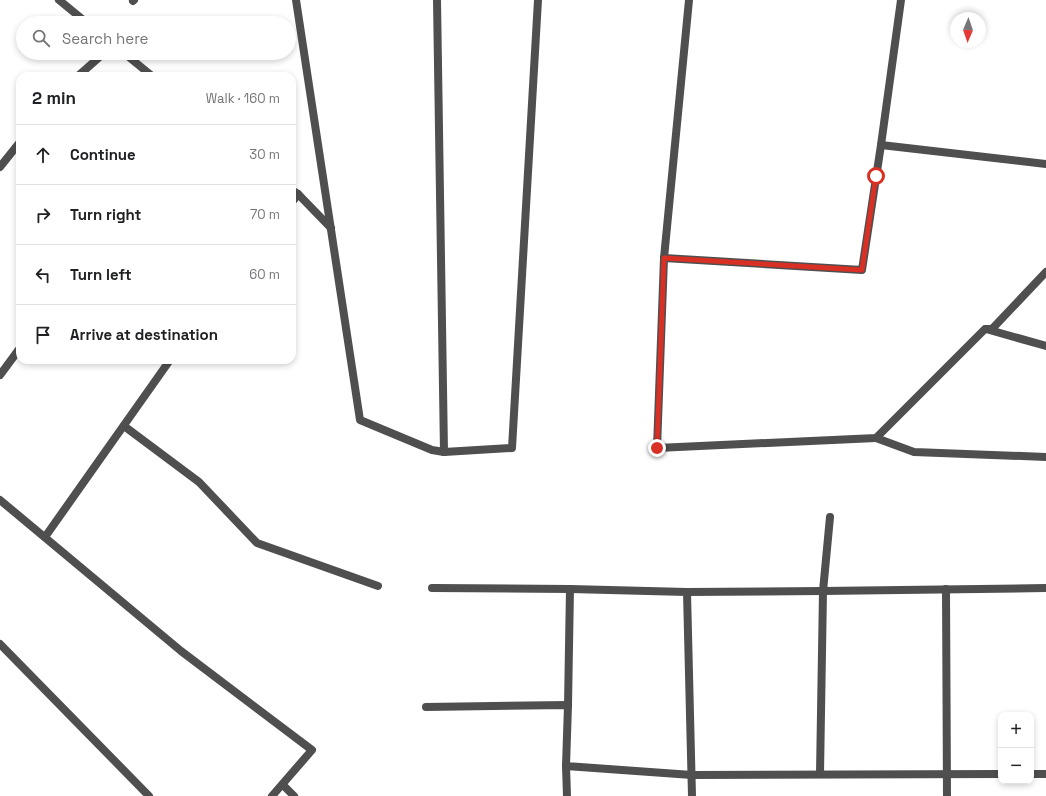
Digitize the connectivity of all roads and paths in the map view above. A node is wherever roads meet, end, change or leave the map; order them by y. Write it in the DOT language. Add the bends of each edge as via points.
graph roads {
  1 [pos="58,0"];
  2 [pos="296,0"];
  3 [pos="437,0"];
  4 [pos="538,0"];
  5 [pos="688,0"];
  6 [pos="901,0"];
  7 [pos="78,16"];
  8 [pos="96,60"];
  9 [pos="133,60"];
  10 [pos="83,72"];
  11 [pos="147,72"];
  12 [pos="881,145"];
  13 [pos="16,147"];
  14 [pos="1046,164"];
  15 [pos="0,166"];
  16 [pos="296,193"];
  17 [pos="331,228"];
  18 [pos="664,258"];
  19 [pos="1046,272"];
  20 [pos="986,329"];
  21 [pos="1046,346"];
  22 [pos="16,353"];
  23 [pos="167,364"];
  24 [pos="0,375"];
  25 [pos="124,426"];
  26 [pos="876,438"];
  27 [pos="444,452"];
  28 [pos="1046,457"];
  29 [pos="0,500"];
  30 [pos="830,517"];
  31 [pos="45,537"];
  32 [pos="378,586"];
  33 [pos="432,588"];
  34 [pos="1046,588"];
  35 [pos="570,589"];
  36 [pos="946,589"];
  37 [pos="687,592"];
  38 [pos="823,592"];
  39 [pos="0,644"];
  40 [pos="568,706"];
  41 [pos="426,708"];
  42 [pos="566,766"];
  43 [pos="820,774"];
  44 [pos="947,774"];
  45 [pos="998,774"];
  46 [pos="1034,774"];
  47 [pos="1046,774"];
  48 [pos="692,775"];
  49 [pos="283,784"];
  50 [pos="149,796"];
  51 [pos="272,796"];
  52 [pos="294,796"];
  53 [pos="567,796"];
  54 [pos="692,796"];
  55 [pos="947,796"];
  1 -- 7 [label="street"];
  2 -- 17 [label="street"];
  3 -- 27 [label="street"];
  4 -- 27 [label="street" via="512,448"];
  5 -- 18 [label="street"];
  6 -- 12 [label="street"];
  8 -- 10 [label="street"];
  9 -- 11 [label="street"];
  12 -- 14 [label="street"];
  12 -- 18 [label="street" via="862,270"];
  13 -- 15 [label="street"];
  16 -- 17 [label="street"];
  17 -- 27 [label="street" via="360,420 432,450"];
  18 -- 26 [label="street" via="657,448"];
  19 -- 20 [label="street" via="992,329"];
  20 -- 21 [label="street"];
  20 -- 26 [label="street"];
  22 -- 24 [label="street"];
  23 -- 25 [label="street"];
  25 -- 31 [label="street"];
  25 -- 32 [label="street" via="199,482 257,544"];
  26 -- 28 [label="street" via="914,452"];
  29 -- 31 [label="street"];
  30 -- 38 [label="street"];
  31 -- 49 [label="street" via="181,651 312,750"];
  33 -- 35 [label="street"];
  34 -- 36 [label="street"];
  35 -- 37 [label="street"];
  35 -- 40 [label="street"];
  36 -- 38 [label="street"];
  36 -- 44 [label="street"];
  37 -- 38 [label="street"];
  37 -- 48 [label="street"];
  38 -- 43 [label="street"];
  39 -- 50 [label="street"];
  40 -- 41 [label="street"];
  40 -- 42 [label="street"];
  42 -- 48 [label="street"];
  42 -- 53 [label="street"];
  43 -- 44 [label="street"];
  43 -- 48 [label="street"];
  44 -- 45 [label="street"];
  44 -- 55 [label="street"];
  46 -- 47 [label="street"];
  48 -- 54 [label="street"];
  49 -- 51 [label="street"];
  49 -- 52 [label="street"];
}
